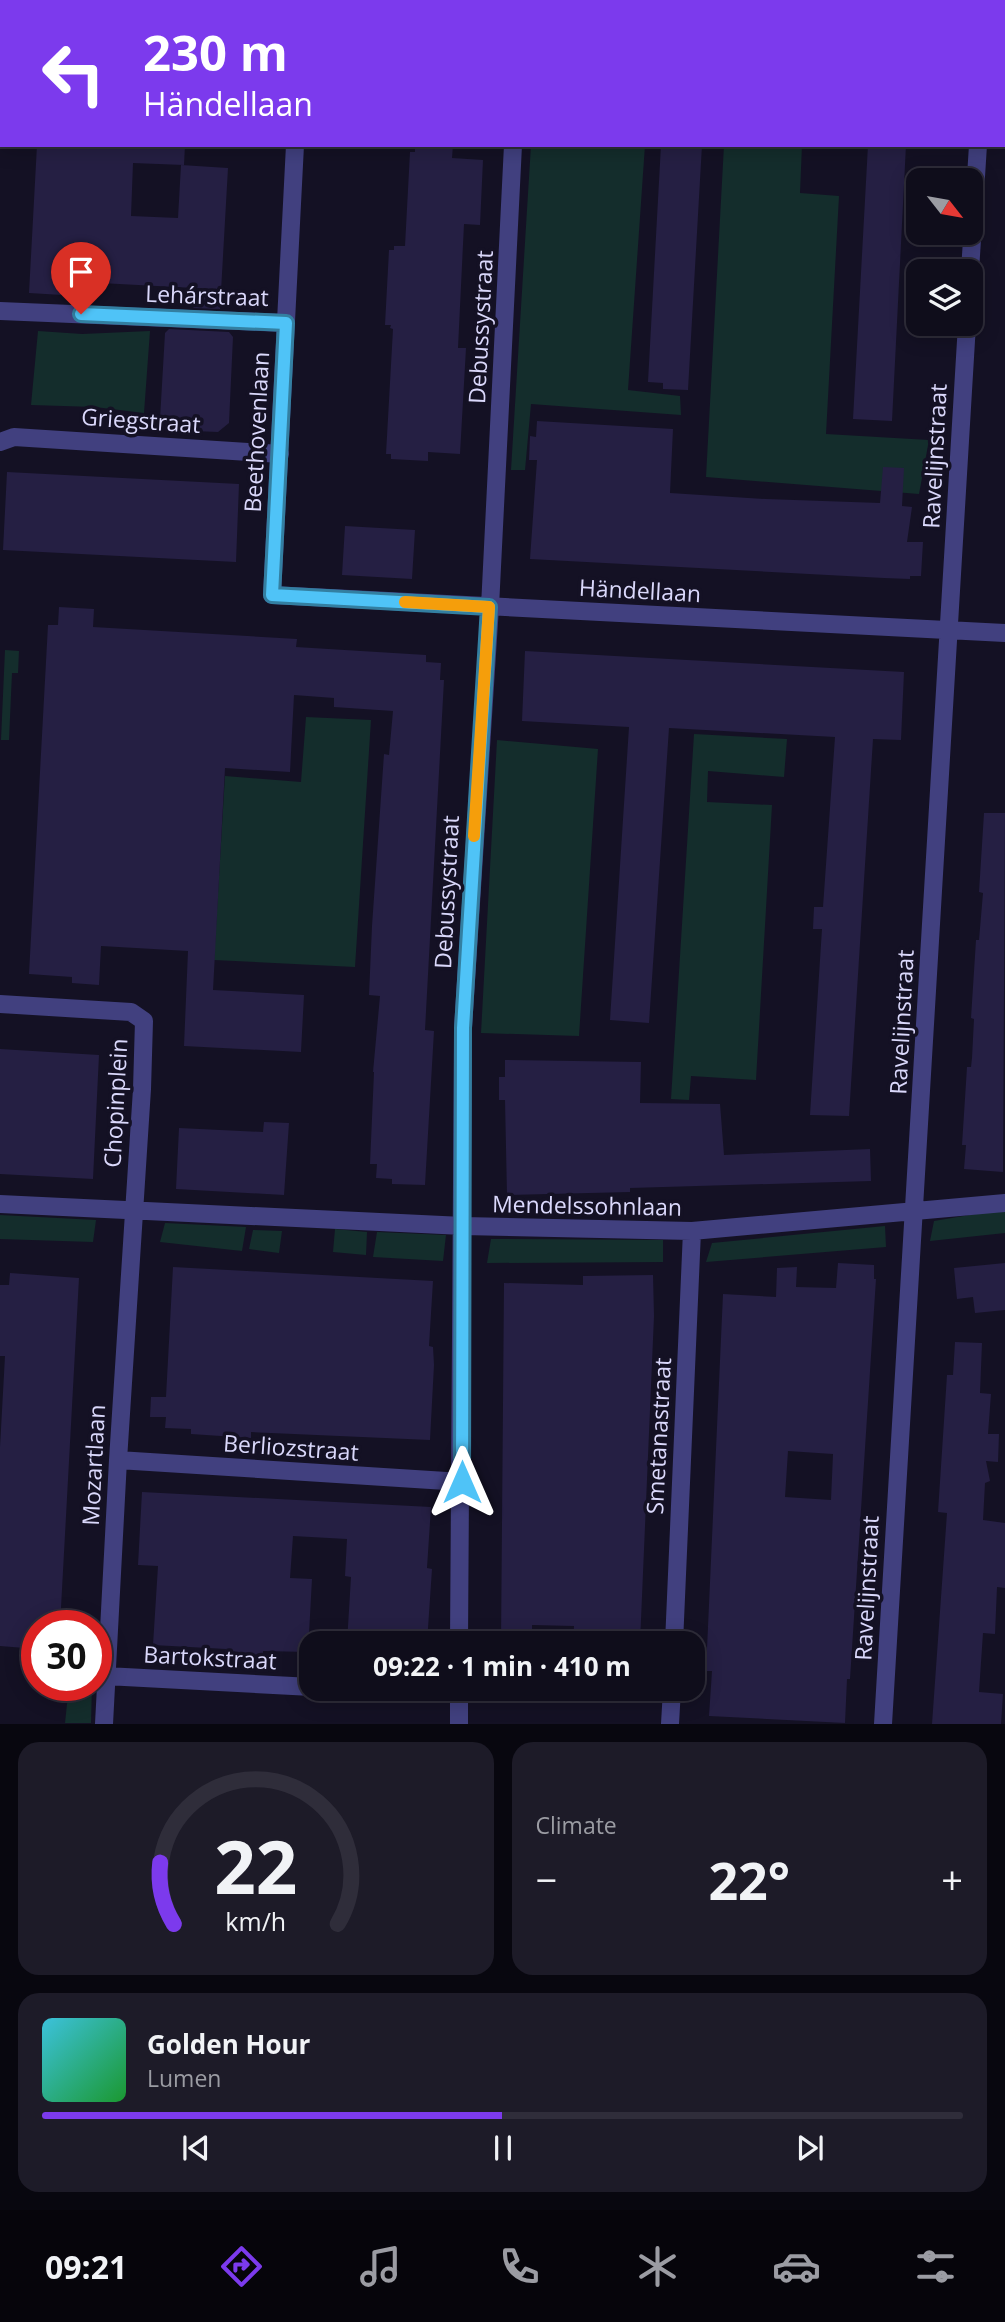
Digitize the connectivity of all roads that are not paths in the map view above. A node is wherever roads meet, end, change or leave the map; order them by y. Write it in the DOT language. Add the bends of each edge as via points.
graph roads {
  1 [pos="295,147"];
  2 [pos="513,147"];
  3 [pos="978,147"];
  4 [pos="971,259"];
  5 [pos="0,311"];
  6 [pos="286,323"];
  7 [pos="966,336"];
  8 [pos="0,442"];
  9 [pos="280,454"];
  10 [pos="272,595"];
  11 [pos="489,607"];
  12 [pos="948,630"];
  13 [pos="1005,633"];
  14 [pos="0,1004"];
  15 [pos="1005,1203"];
  16 [pos="0,1204"];
  17 [pos="134,1209"];
  18 [pos="914,1211"];
  19 [pos="463,1227"];
  20 [pos="692,1231"];
  21 [pos="118,1460"];
  22 [pos="462,1482"];
  23 [pos="110,1610"];
  24 [pos="459,1631"];
  25 [pos="675,1631"];
  26 [pos="112,1676"];
  27 [pos="299,1686"];
  28 [pos="105,1701"];
  29 [pos="458,1701"];
  30 [pos="671,1701"];
  31 [pos="104,1724"];
  32 [pos="459,1724"];
  33 [pos="670,1724"];
  34 [pos="883,1724"];
  1 -- 6 [label="street, Beethovenlaan"];
  2 -- 11 [label="street, Debussystraat"];
  3 -- 4 [label="street"];
  5 -- 6 [label="street, Lehárstraat"];
  6 -- 9 [label="street, Beethovenlaan"];
  7 -- 12 [label="street, Ravelijnstraat"];
  8 -- 9 [label="street, Griegstraat" via="14,437"];
  9 -- 10 [label="street, Beethovenlaan"];
  10 -- 11 [label="street, Händellaan"];
  11 -- 12 [label="street, Händellaan"];
  11 -- 19 [label="street, Debussystraat" via="463,1028"];
  12 -- 13 [label="street, Händellaan"];
  12 -- 18 [label="street, Ravelijnstraat"];
  14 -- 17 [label="street, Chopinplein" via="131,1012 144,1021"];
  15 -- 18 [label="street, Mendelssohnlaan"];
  16 -- 17 [label="street, Mendelssohnlaan"];
  17 -- 19 [label="street, Mendelssohnlaan"];
  17 -- 21 [label="street, Mozartlaan"];
  18 -- 20 [label="street, Mendelssohnlaan"];
  18 -- 34 [label="street, Ravelijnstraat"];
  19 -- 20 [label="street, Mendelssohnlaan"];
  19 -- 22 [label="street, Debussystraat"];
  20 -- 25 [label="street, Smetanastraat"];
  21 -- 22 [label="street, Berliozstraat"];
  21 -- 23 [label="street, Mozartlaan"];
  22 -- 24 [label="street, Debussystraat"];
  26 -- 27 [label="street, Bartokstraat"];
  28 -- 31 [label="street, Mozartlaan"];
  29 -- 32 [label="street"];
  30 -- 33 [label="street"];
}
